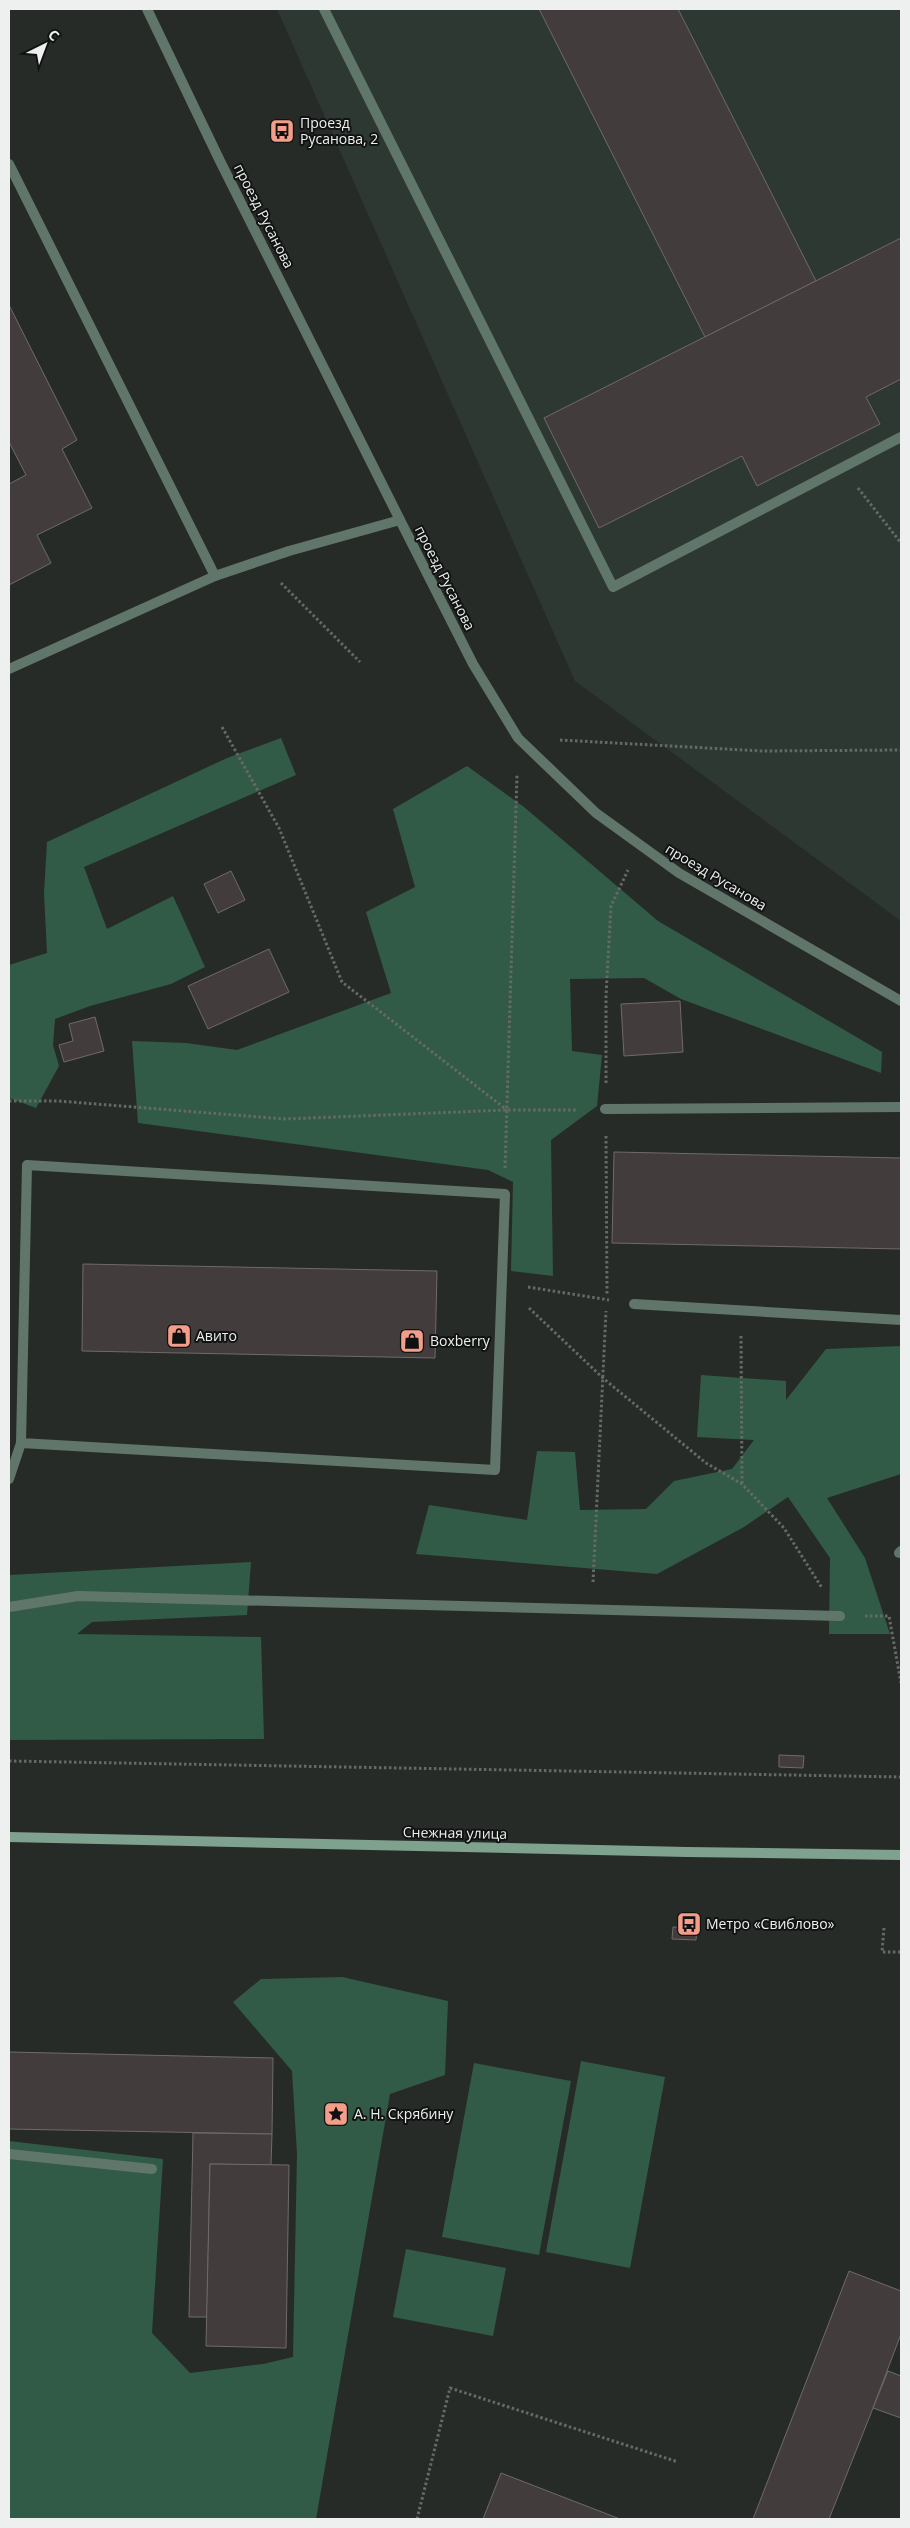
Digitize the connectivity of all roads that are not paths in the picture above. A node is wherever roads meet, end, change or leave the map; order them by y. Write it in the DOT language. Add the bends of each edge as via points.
graph roads {
  1 [pos="148,9"];
  2 [pos="324,9"];
  3 [pos="9,164"];
  4 [pos="901,437"];
  5 [pos="400,520"];
  6 [pos="216,576"];
  7 [pos="9,669"];
  8 [pos="901,1001"];
  9 [pos="901,1107"];
  10 [pos="605,1110"];
  11 [pos="634,1304"];
  12 [pos="901,1320"];
  13 [pos="21,1443"];
  14 [pos="9,1479"];
  15 [pos="9,1606"];
  16 [pos="840,1616"];
  17 [pos="9,1837"];
  18 [pos="901,1855"];
  19 [pos="9,2154"];
  20 [pos="152,2169"];
  1 -- 5 [label="street, проезд Русанова" via="220,161"];
  2 -- 4 [label="street" via="614,587"];
  3 -- 6 [label="street"];
  5 -- 6 [label="street"];
  5 -- 8 [label="street, проезд Русанова" via="473,664 518,738 596,813 679,873"];
  6 -- 7 [label="street"];
  9 -- 10 [label="street"];
  11 -- 12 [label="street"];
  13 -- 13 [label="street" via="495,1470 505,1194 28,1165"];
  13 -- 14 [label="street"];
  15 -- 16 [label="street" via="78,1596"];
  17 -- 18 [label="main road, Снежная улица"];
  19 -- 20 [label="street"];
}
